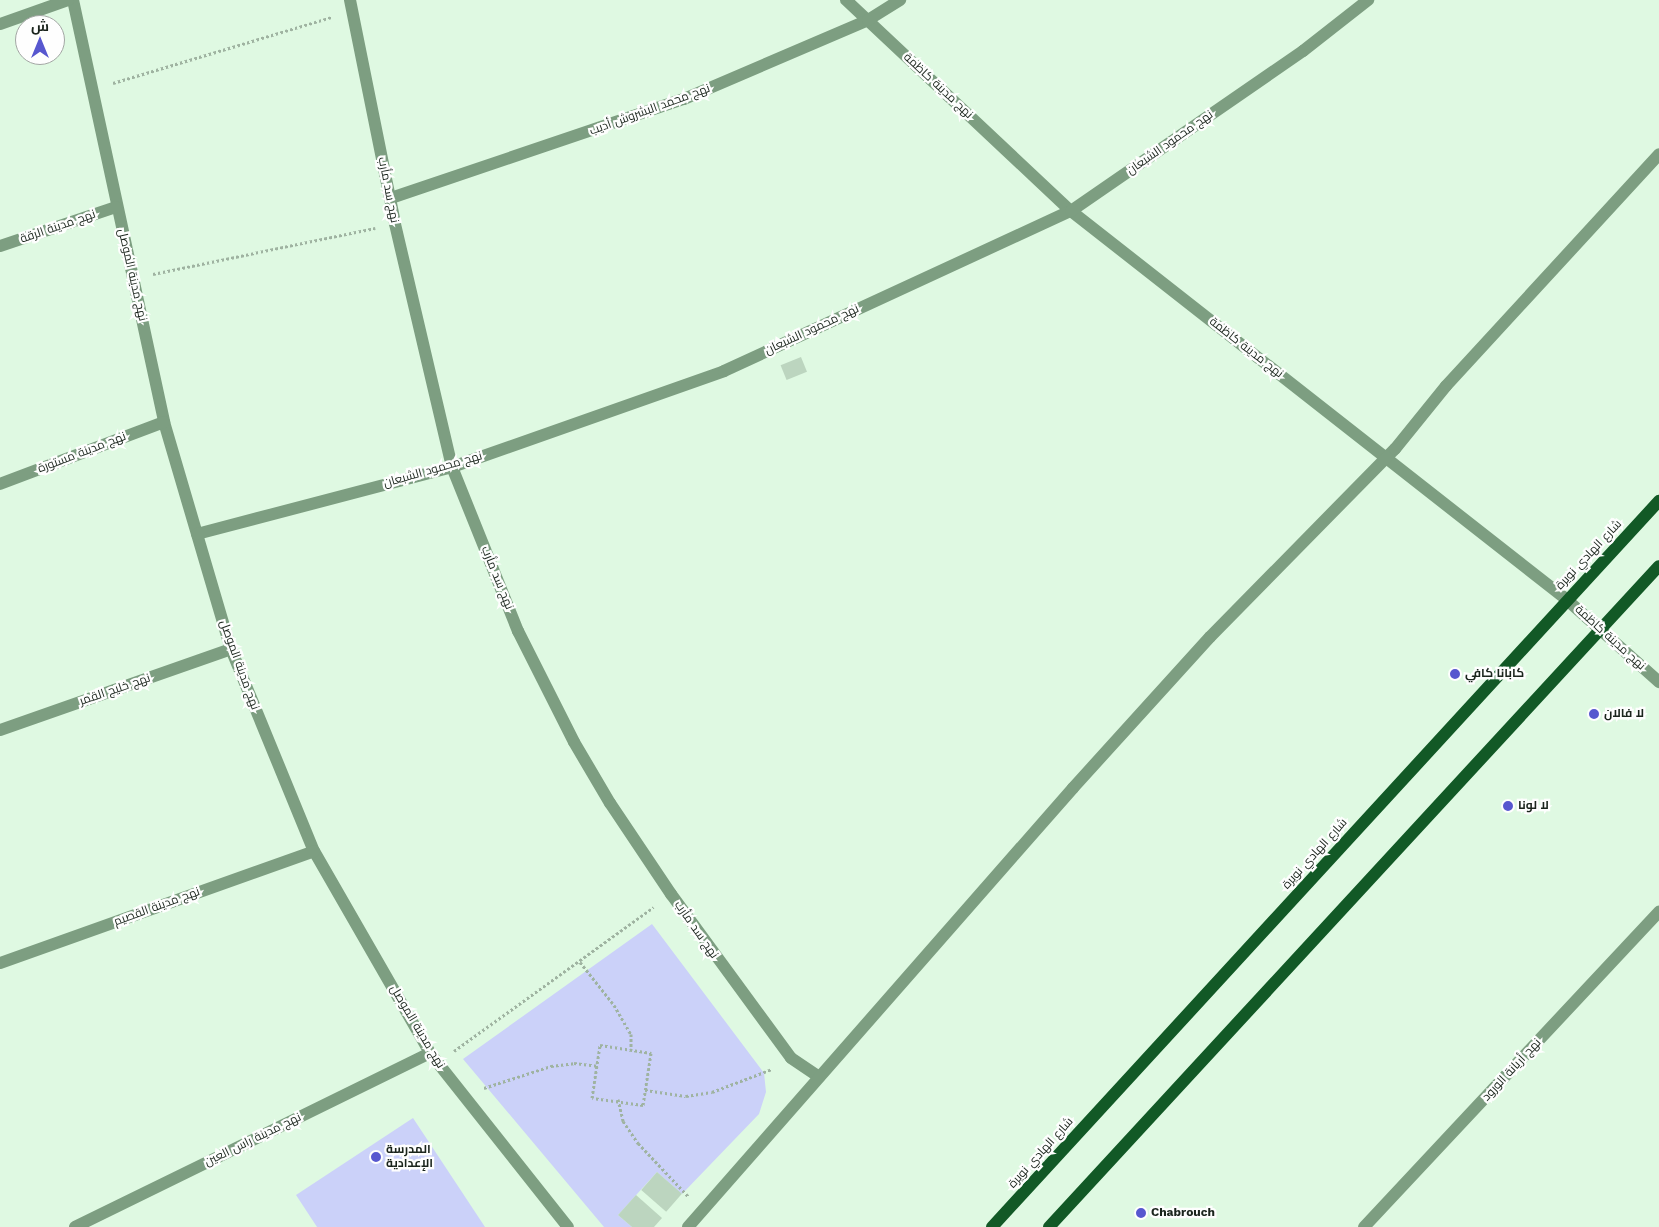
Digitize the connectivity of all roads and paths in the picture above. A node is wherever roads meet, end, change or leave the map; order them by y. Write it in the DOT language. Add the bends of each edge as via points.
graph roads {
  1 [pos="68,0"];
  2 [pos="73,0"];
  3 [pos="846,0"];
  4 [pos="900,0"];
  5 [pos="1368,0"];
  6 [pos="352,6"];
  7 [pos="868,20"];
  8 [pos="0,24"];
  9 [pos="93,88"];
  10 [pos="1659,154"];
  11 [pos="391,198"];
  12 [pos="116,207"];
  13 [pos="1070,211"];
  14 [pos="395,224"];
  15 [pos="0,246"];
  16 [pos="133,278"];
  17 [pos="164,422"];
  18 [pos="1386,458"];
  19 [pos="452,467"];
  20 [pos="0,484"];
  21 [pos="1659,501"];
  22 [pos="197,534"];
  23 [pos="1659,566"];
  24 [pos="1566,599"];
  25 [pos="1601,629"];
  26 [pos="231,649"];
  27 [pos="1659,682"];
  28 [pos="0,730"];
  29 [pos="314,851"];
  30 [pos="671,894"];
  31 [pos="1659,912"];
  32 [pos="580,962"];
  33 [pos="0,963"];
  34 [pos="631,1050"];
  35 [pos="434,1058"];
  36 [pos="791,1058"];
  37 [pos="597,1066"];
  38 [pos="819,1077"];
  39 [pos="645,1090"];
  40 [pos="463,1096"];
  41 [pos="618,1099"];
  42 [pos="702,1212"];
  43 [pos="75,1227"];
  44 [pos="568,1227"];
  45 [pos="688,1227"];
  46 [pos="992,1227"];
  47 [pos="1049,1227"];
  48 [pos="1364,1227"];
  1 -- 8 [label="street"];
  2 -- 9 [label="street, نهج مدينة الموصل"];
  3 -- 7 [label="street, نهج مدينة كاظمة"];
  4 -- 7 [label="street, نهج محمد البشروش أديب"];
  5 -- 13 [label="street, نهج محمود الشبعان" via="1303,51"];
  6 -- 9 [label="path"];
  6 -- 11 [label="street, نهج سد مأرب"];
  7 -- 11 [label="street, نهج محمد البشروش أديب" via="684,100"];
  7 -- 13 [label="street, نهج مدينة كاظمة"];
  9 -- 12 [label="street, نهج مدينة الموصل"];
  10 -- 18 [label="street" via="1522,300"];
  11 -- 14 [label="street, نهج سد مأرب"];
  12 -- 15 [label="street, نهج مدينة الرقة"];
  12 -- 16 [label="street, نهج مدينة الموصل"];
  13 -- 18 [label="street, نهج مدينة كاظمة"];
  13 -- 19 [label="street, نهج محمود الشبعان" via="724,371"];
  14 -- 16 [label="path"];
  14 -- 19 [label="street, نهج سد مأرب"];
  16 -- 17 [label="street, نهج مدينة الموصل"];
  17 -- 20 [label="street, نهج مدينة مستورة"];
  17 -- 22 [label="street, نهج مدينة الموصل"];
  18 -- 24 [label="street, نهج مدينة كاظمة"];
  18 -- 38 [label="street" via="1210,637 1072,788"];
  19 -- 22 [label="street, نهج محمود الشبعان"];
  19 -- 30 [label="street, نهج سد مأرب" via="518,631 574,742 610,804"];
  21 -- 24 [label="main road, شارع الهادي نويرة"];
  22 -- 26 [label="street, نهج مدينة الموصل"];
  23 -- 25 [label="main road"];
  24 -- 25 [label="street, نهج مدينة كاظمة"];
  24 -- 46 [label="main road, شارع الهادي نويرة"];
  25 -- 27 [label="street, نهج مدينة كاظمة"];
  25 -- 47 [label="main road"];
  26 -- 28 [label="street, نهج خليج القمر"];
  26 -- 29 [label="street, نهج مدينة الموصل"];
  29 -- 33 [label="street, نهج مدينة القصيم"];
  29 -- 35 [label="street, نهج مدينة الموصل"];
  30 -- 32 [label="path"];
  30 -- 36 [label="street, نهج سد مأرب"];
  31 -- 48 [label="street, نهج أريانة الورود"];
  32 -- 34 [label="path" via="614,1005 631,1034"];
  32 -- 35 [label="path"];
  34 -- 37 [label="path" via="600,1045"];
  34 -- 39 [label="path" via="651,1053"];
  35 -- 40 [label="street, نهج مدينة الموصل"];
  35 -- 43 [label="street, نهج مدينة راس العين"];
  36 -- 38 [label="street, نهج سد مأرب"];
  36 -- 39 [label="path" via="764,1073 712,1092 686,1096"];
  37 -- 40 [label="path" via="574,1063 551,1066"];
  37 -- 41 [label="path" via="592,1098"];
  38 -- 42 [label="street"];
  39 -- 41 [label="path" via="643,1105"];
  40 -- 44 [label="street, نهج مدينة الموصل"];
  41 -- 42 [label="path" via="623,1122 638,1143"];
  42 -- 45 [label="street"];
}
